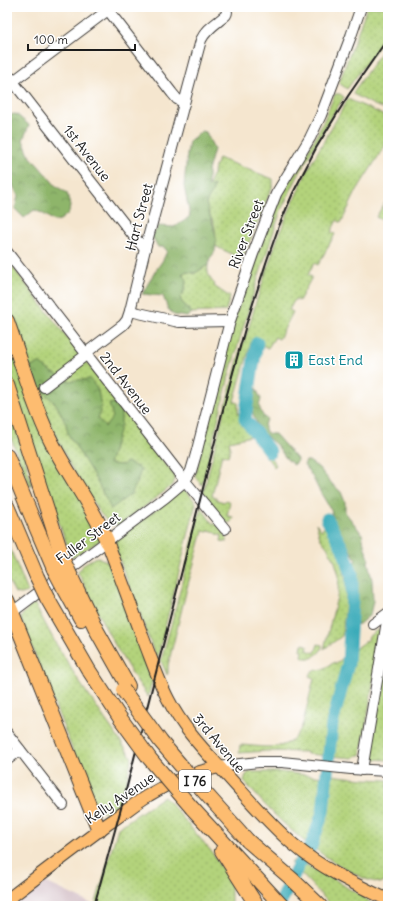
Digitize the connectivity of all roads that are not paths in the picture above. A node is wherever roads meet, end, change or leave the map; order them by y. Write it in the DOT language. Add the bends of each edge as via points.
graph roads {
  1 [pos="225,7"];
  2 [pos="358,8"];
  3 [pos="110,9"];
  4 [pos="9,81"];
  5 [pos="184,103"];
  6 [pos="145,249"];
  7 [pos="7,252"];
  8 [pos="130,311"];
  9 [pos="7,321"];
  10 [pos="230,321"];
  11 [pos="86,355"];
  12 [pos="7,385"];
  13 [pos="44,387"];
  14 [pos="7,456"];
  15 [pos="185,481"];
  16 [pos="8,511"];
  17 [pos="225,529"];
  18 [pos="107,541"];
  19 [pos="59,565"];
  20 [pos="9,610"];
  21 [pos="388,614"];
  22 [pos="373,624"];
  23 [pos="7,732"];
  24 [pos="20,750"];
  25 [pos="7,760"];
  26 [pos="219,767"];
  27 [pos="362,770"];
  28 [pos="388,771"];
  29 [pos="64,805"];
  30 [pos="192,808"];
  31 [pos="99,830"];
  32 [pos="7,900"];
  33 [pos="388,900"];
  34 [pos="308,902"];
  35 [pos="257,906"];
  36 [pos="282,906"];
  37 [pos="320,906"];
  1 -- 5 [label="street, Hart Street" via="227,13 207,30 201,40"];
  2 -- 10 [label="street, River Street" via="351,36 310,138 276,194 252,254"];
  3 -- 4 [label="street"];
  3 -- 5 [label="street" via="172,93"];
  4 -- 6 [label="street, 1st Avenue"];
  5 -- 6 [label="street, Hart Street"];
  6 -- 8 [label="street, Hart Street"];
  7 -- 11 [label="street, 2nd Avenue"];
  8 -- 10 [label="street" via="178,322"];
  8 -- 11 [label="street, Hart Street" via="123,325"];
  9 -- 18 [label="highway" via="49,438 95,515"];
  10 -- 15 [label="street, River Street" via="196,454"];
  11 -- 13 [label="street, Hart Street"];
  11 -- 15 [label="street, 2nd Avenue"];
  12 -- 19 [label="highway" via="56,537"];
  14 -- 19 [label="highway" via="31,515"];
  15 -- 17 [label="street, 2nd Avenue"];
  15 -- 18 [label="street, Fuller Street"];
  16 -- 30 [label="highway, I 76, bridge" via="47,598 88,669 150,759"];
  18 -- 20 [label="street, Fuller Street"];
  18 -- 26 [label="main road, 3rd Avenue" via="168,700 188,731"];
  19 -- 34 [label="highway, I 76, bridge" via="67,583 97,631 125,688 161,742 248,840 272,860"];
  20 -- 31 [label="highway"];
  21 -- 22 [label="street"];
  21 -- 27 [label="street"];
  23 -- 24 [label="street"];
  24 -- 25 [label="street"];
  24 -- 29 [label="street"];
  26 -- 27 [label="street, Kelly Avenue" via="282,762"];
  26 -- 31 [label="main road, Kelly Avenue" via="168,784"];
  26 -- 33 [label="main road, 3rd Avenue" via="271,824 309,857 348,881"];
  27 -- 28 [label="street, Kelly Avenue"];
  30 -- 35 [label="highway"];
  30 -- 36 [label="highway, I 76"];
  31 -- 32 [label="main road, Kelly Avenue"];
  34 -- 37 [label="highway"];
}
